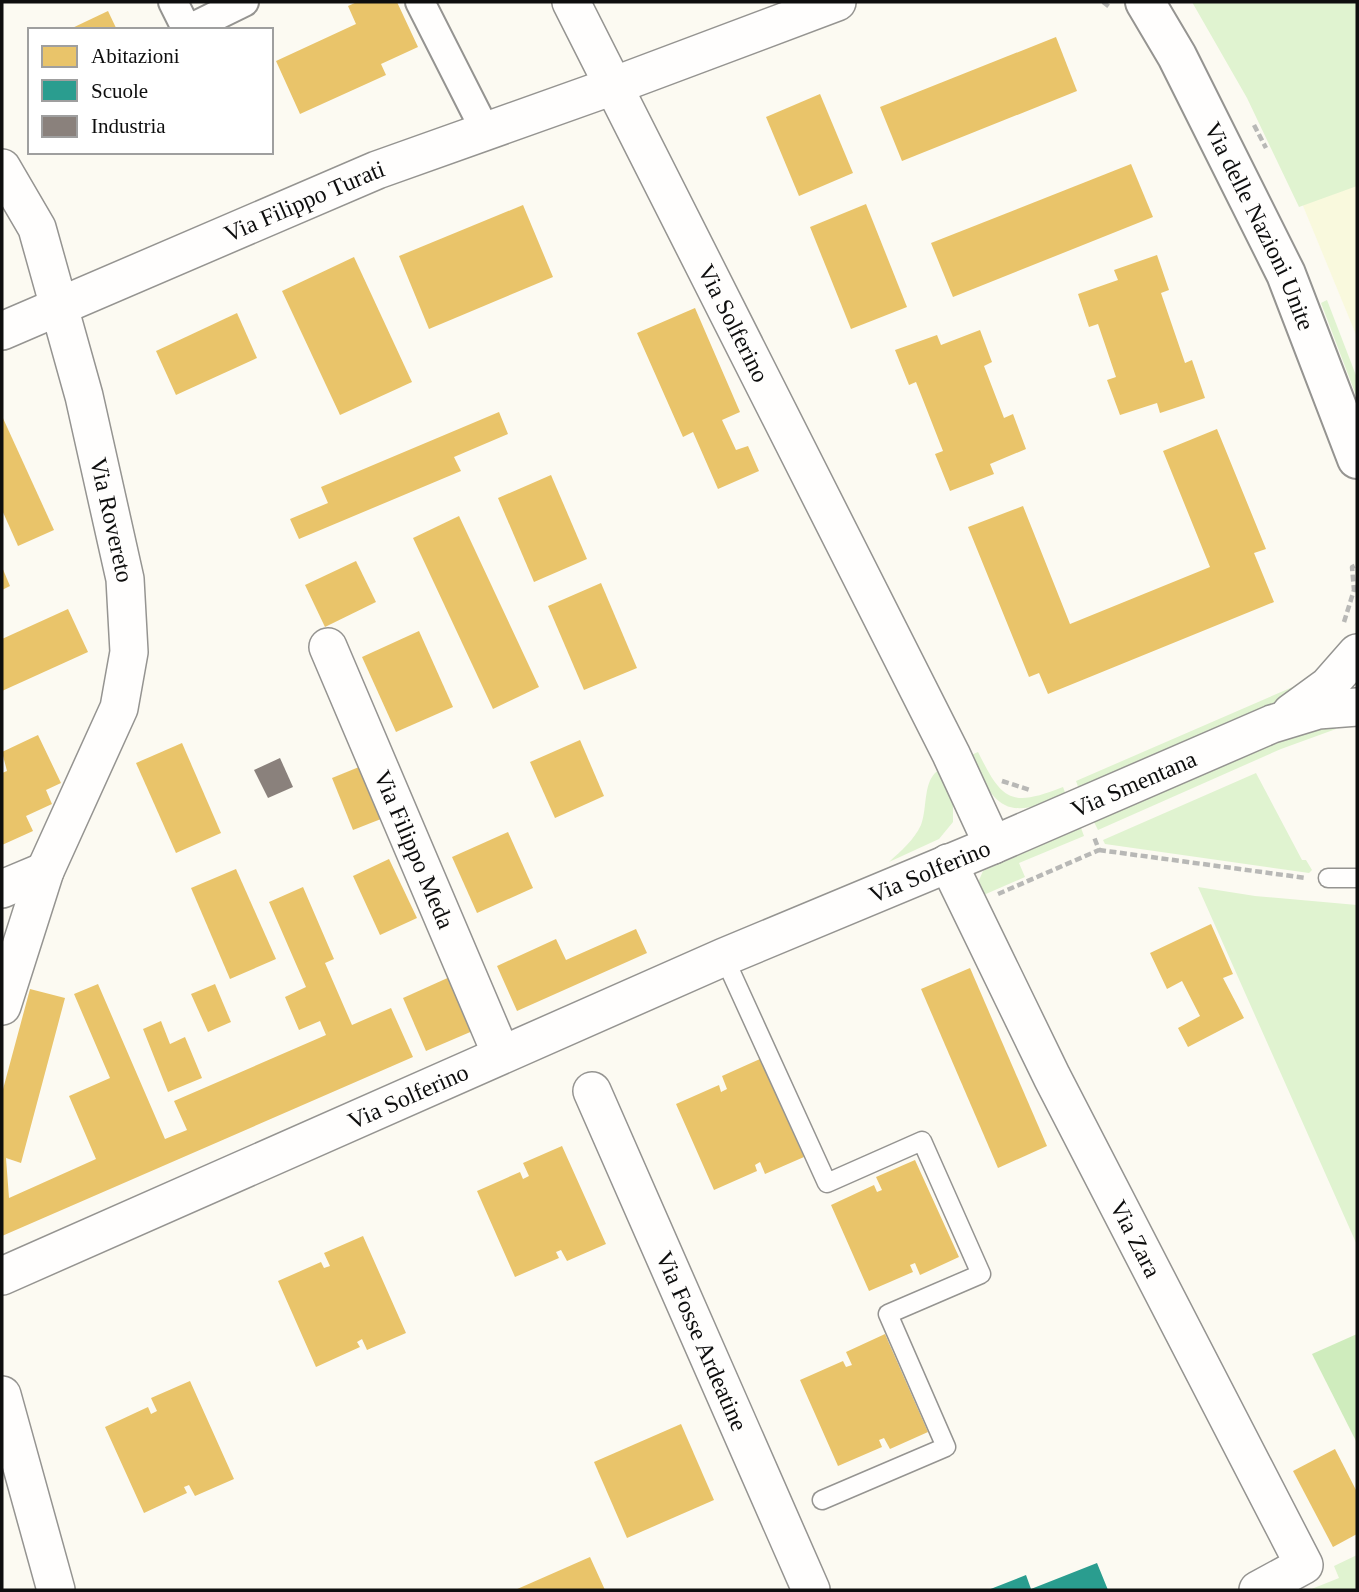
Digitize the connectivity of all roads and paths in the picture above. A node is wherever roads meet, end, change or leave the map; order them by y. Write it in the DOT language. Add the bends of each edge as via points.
graph roads {
  1 [pos="173,2"];
  2 [pos="244,2"];
  3 [pos="420,2"];
  4 [pos="571,2"];
  5 [pos="837,2"];
  6 [pos="1145,2"];
  7 [pos="186,28"];
  8 [pos="191,28"];
  9 [pos="613,86"];
  10 [pos="486,132"];
  11 [pos="2,168"];
  12 [pos="57,307"];
  13 [pos="2,331"];
  14 [pos="1357,459"];
  15 [pos="1357,565"];
  16 [pos="1348,643"];
  17 [pos="328,647"];
  18 [pos="1357,707"];
  19 [pos="1272,724"];
  20 [pos="996,779"];
  21 [pos="1037,793"];
  22 [pos="1105,832"];
  23 [pos="993,845"];
  24 [pos="1099,850"];
  25 [pos="948,863"];
  26 [pos="45,871"];
  27 [pos="1328,878"];
  28 [pos="1357,878"];
  29 [pos="2,889"];
  30 [pos="968,907"];
  31 [pos="724,957"];
  32 [pos="2,1006"];
  33 [pos="501,1054"];
  34 [pos="592,1091"];
  35 [pos="2,1276"];
  36 [pos="2,1395"];
  37 [pos="822,1500"];
  38 [pos="56,1590"];
  39 [pos="811,1590"];
  40 [pos="1258,1590"];
  1 -- 7 [label="street"];
  2 -- 8 [label="street"];
  3 -- 10 [label="street"];
  4 -- 9 [label="street, Via Solferino"];
  5 -- 9 [label="street, Via Filippo Turati"];
  6 -- 14 [label="street, Via delle Nazioni Unite" via="1177,56 1286,274"];
  9 -- 10 [label="street, Via Filippo Turati"];
  9 -- 23 [label="street, Via Solferino"];
  10 -- 12 [label="street, Via Filippo Turati" via="377,170"];
  11 -- 12 [label="street, Via Rovereto" via="37,228"];
  12 -- 13 [label="street, Via Filippo Turati"];
  12 -- 26 [label="street, Via Rovereto" via="84,396 125,579 129,653 119,708"];
  15 -- 16 [label="path" via="1352,567"];
  16 -- 19 [label="street, Via Smentana" via="1328,686"];
  17 -- 33 [label="street, Via Filippo Meda"];
  18 -- 19 [label="street, Via Smentana" via="1318,710"];
  19 -- 23 [label="street, Via Smentana"];
  20 -- 21 [label="path"];
  22 -- 24 [label="path" via="1093,838"];
  23 -- 25 [label="street, Via Solferino"];
  24 -- 27 [label="path"];
  24 -- 30 [label="path"];
  25 -- 30 [label="street, Via Zara"];
  25 -- 31 [label="street, Via Solferino"];
  26 -- 29 [label="street"];
  26 -- 32 [label="street, Via Rovereto"];
  27 -- 28 [label="lane"];
  30 -- 40 [label="street, Via Zara" via="1304,1565"];
  31 -- 33 [label="street, Via Solferino"];
  31 -- 37 [label="lane" via="827,1183 922,1141 981,1274 888,1314 946,1447"];
  33 -- 35 [label="street, Via Solferino"];
  34 -- 39 [label="street, Via Fosse Ardeatine"];
  36 -- 38 [label="street"];
}
